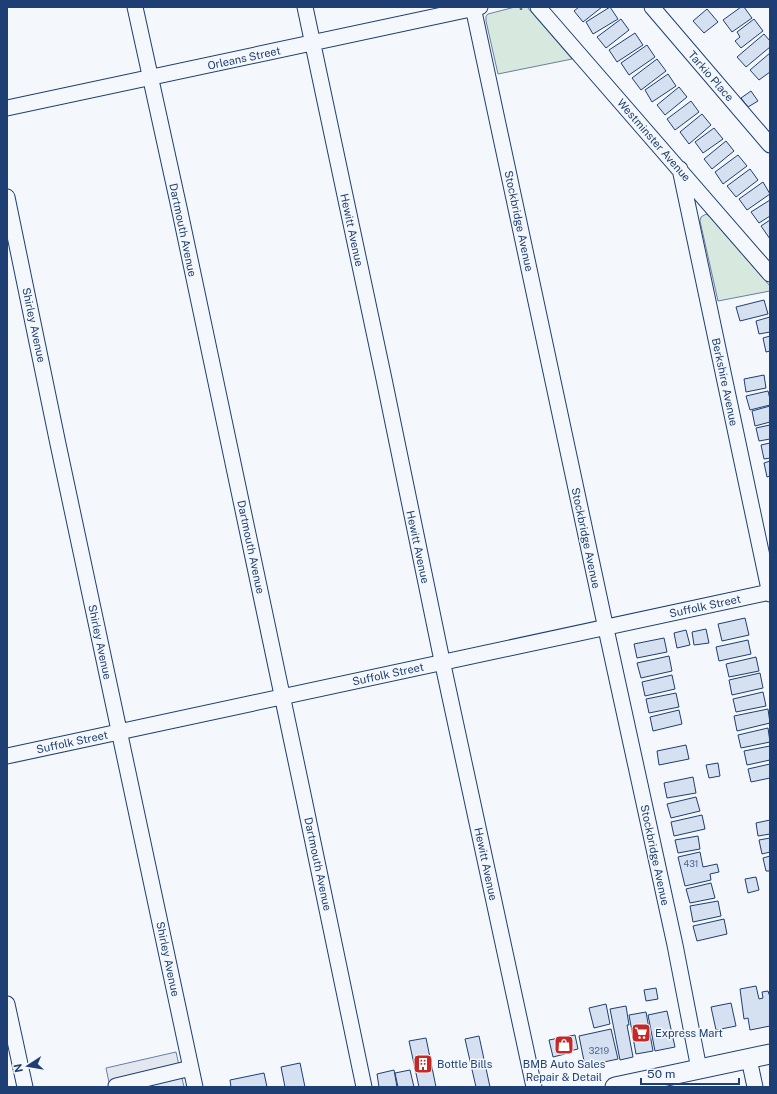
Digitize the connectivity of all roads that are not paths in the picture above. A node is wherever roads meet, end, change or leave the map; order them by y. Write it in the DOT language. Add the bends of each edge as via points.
graph roads {
  1 [pos="135,7"];
  2 [pos="305,7"];
  3 [pos="538,7"];
  4 [pos="652,7"];
  5 [pos="476,8"];
  6 [pos="312,43"];
  7 [pos="150,78"];
  8 [pos="7,108"];
  9 [pos="770,145"];
  10 [pos="680,169"];
  11 [pos="7,197"];
  12 [pos="770,274"];
  13 [pos="770,593"];
  14 [pos="606,628"];
  15 [pos="442,662"];
  16 [pos="282,697"];
  17 [pos="119,732"];
  18 [pos="7,756"];
  19 [pos="7,1004"];
  20 [pos="770,1054"];
  21 [pos="749,1059"];
  22 [pos="191,1068"];
  23 [pos="699,1069"];
  24 [pos="116,1086"];
  25 [pos="24,1087"];
  26 [pos="195,1087"];
  27 [pos="364,1087"];
  28 [pos="534,1087"];
  29 [pos="615,1087"];
  30 [pos="756,1087"];
  1 -- 7 [label="street, Dartmouth Avenue"];
  2 -- 6 [label="street, Hewitt Avenue"];
  3 -- 10 [label="street, Westminster Avenue"];
  4 -- 9 [label="street, Tarkio Place"];
  5 -- 6 [label="street, Orleans Street"];
  5 -- 14 [label="street, Stockbridge Avenue"];
  6 -- 7 [label="street, Orleans Street"];
  6 -- 15 [label="street, Hewitt Avenue"];
  7 -- 8 [label="street, Orleans Street"];
  7 -- 16 [label="street, Dartmouth Avenue"];
  10 -- 12 [label="street, Westminster Avenue"];
  10 -- 13 [label="street, Berkshire Avenue"];
  11 -- 17 [label="street, Shirley Avenue"];
  13 -- 14 [label="street, Suffolk Street"];
  14 -- 15 [label="street, Suffolk Street"];
  14 -- 23 [label="street, Stockbridge Avenue" via="675,945"];
  15 -- 16 [label="street, Suffolk Street"];
  15 -- 28 [label="street, Hewitt Avenue"];
  16 -- 17 [label="street, Suffolk Street"];
  16 -- 27 [label="street, Dartmouth Avenue"];
  17 -- 18 [label="street, Suffolk Street"];
  17 -- 22 [label="street, Shirley Avenue"];
  19 -- 25 [label="street"];
  20 -- 21 [label="main road"];
  21 -- 23 [label="main road"];
  21 -- 30 [label="street"];
  22 -- 24 [label="street"];
  22 -- 26 [label="street, Shirley Avenue"];
  23 -- 29 [label="main road"];
}
